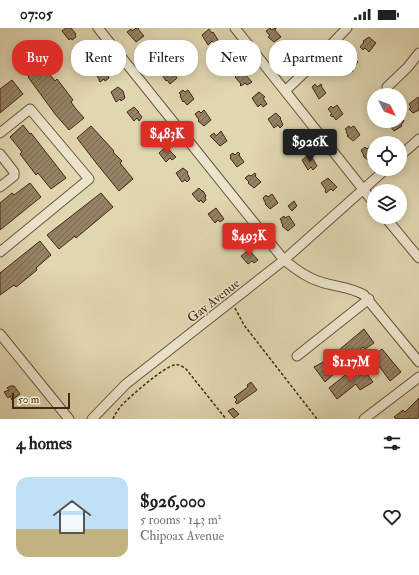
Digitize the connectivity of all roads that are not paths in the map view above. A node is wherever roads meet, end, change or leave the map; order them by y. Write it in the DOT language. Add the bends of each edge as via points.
graph roads {
  1 [pos="98,28"];
  2 [pos="235,28"];
  3 [pos="347,28"];
  4 [pos="419,53"];
  5 [pos="387,87"];
  6 [pos="285,91"];
  7 [pos="0,133"];
  8 [pos="419,139"];
  9 [pos="407,150"];
  10 [pos="0,154"];
  11 [pos="378,176"];
  12 [pos="0,187"];
  13 [pos="363,190"];
  14 [pos="367,195"];
  15 [pos="391,224"];
  16 [pos="0,252"];
  17 [pos="419,258"];
  18 [pos="284,260"];
  19 [pos="369,299"];
  20 [pos="0,334"];
  21 [pos="297,356"];
  22 [pos="419,362"];
  23 [pos="419,376"];
  24 [pos="69,419"];
  25 [pos="92,419"];
  26 [pos="364,419"];
  1 -- 18 [label="street"];
  2 -- 6 [label="street"];
  3 -- 6 [label="street"];
  4 -- 5 [label="street"];
  6 -- 13 [label="street"];
  7 -- 16 [label="street" via="30,109 89,179"];
  8 -- 9 [label="street"];
  10 -- 12 [label="street" via="14,172 14,176"];
  11 -- 13 [label="street, Gay Avenue"];
  13 -- 14 [label="street"];
  13 -- 18 [label="street, Gay Avenue"];
  15 -- 17 [label="street"];
  18 -- 19 [label="street" via="304,275 322,283 360,292"];
  18 -- 25 [label="street, Gay Avenue" via="126,384"];
  19 -- 21 [label="street"];
  19 -- 22 [label="street"];
  20 -- 24 [label="street"];
  23 -- 26 [label="street"];
}
